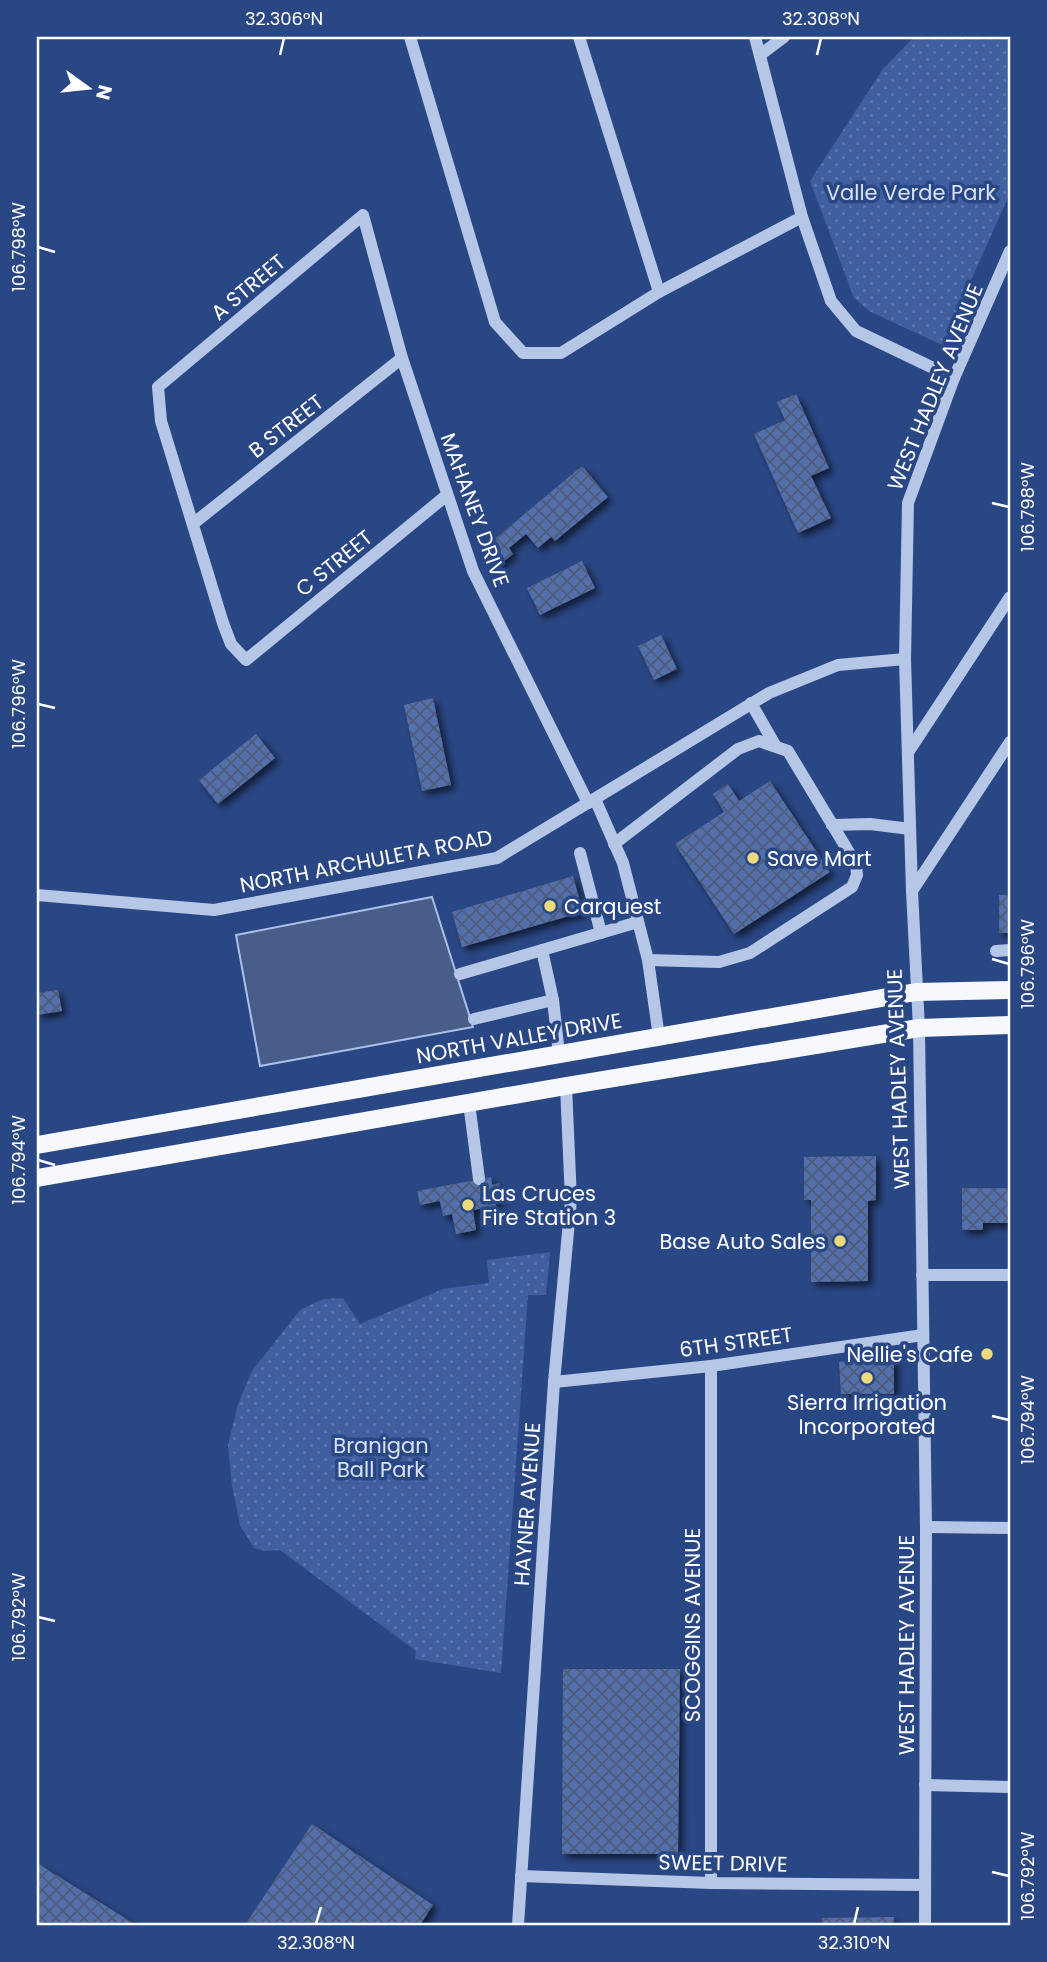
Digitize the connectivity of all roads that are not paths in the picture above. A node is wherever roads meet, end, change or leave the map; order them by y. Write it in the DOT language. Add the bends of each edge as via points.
graph roads {
  1 [pos="410,37"];
  2 [pos="579,37"];
  3 [pos="755,37"];
  4 [pos="784,37"];
  5 [pos="760,55"];
  6 [pos="363,215"];
  7 [pos="802,217"];
  8 [pos="1010,251"];
  9 [pos="659,292"];
  10 [pos="402,358"];
  11 [pos="954,378"];
  12 [pos="447,495"];
  13 [pos="194,523"];
  14 [pos="1010,597"];
  15 [pos="905,659"];
  16 [pos="751,704"];
  17 [pos="1010,743"];
  18 [pos="775,745"];
  19 [pos="908,752"];
  20 [pos="592,801"];
  21 [pos="832,825"];
  22 [pos="910,829"];
  23 [pos="614,844"];
  24 [pos="580,853"];
  25 [pos="912,891"];
  26 [pos="37,895"];
  27 [pos="638,922"];
  28 [pos="601,933"];
  29 [pos="542,950"];
  30 [pos="1010,950"];
  31 [pos="996,951"];
  32 [pos="648,960"];
  33 [pos="460,974"];
  34 [pos="1010,990"];
  35 [pos="916,992"];
  36 [pos="552,1000"];
  37 [pos="474,1019"];
  38 [pos="1010,1025"];
  39 [pos="919,1028"];
  40 [pos="659,1037"];
  41 [pos="559,1054"];
  42 [pos="566,1086"];
  43 [pos="468,1103"];
  44 [pos="37,1145"];
  45 [pos="37,1178"];
  46 [pos="479,1179"];
  47 [pos="922,1275"];
  48 [pos="1010,1275"];
  49 [pos="923,1335"];
  50 [pos="711,1366"];
  51 [pos="554,1382"];
  52 [pos="926,1527"];
  53 [pos="1010,1528"];
  54 [pos="925,1785"];
  55 [pos="1010,1787"];
  56 [pos="521,1876"];
  57 [pos="711,1883"];
  58 [pos="925,1885"];
  59 [pos="518,1925"];
  60 [pos="925,1925"];
  1 -- 9 [label="street" via="495,322 523,353 561,353"];
  2 -- 9 [label="street"];
  3 -- 5 [label="street"];
  4 -- 5 [label="street"];
  5 -- 7 [label="street"];
  6 -- 10 [label="street, MAHANEY DRIVE"];
  6 -- 13 [label="street, A STREET" via="158,387 161,421"];
  7 -- 9 [label="street"];
  7 -- 11 [label="street" via="831,301 856,331"];
  8 -- 11 [label="street, WEST HADLEY AVENUE"];
  10 -- 12 [label="street, MAHANEY DRIVE"];
  10 -- 13 [label="street, B STREET"];
  11 -- 15 [label="street, WEST HADLEY AVENUE" via="908,503"];
  12 -- 13 [label="street, C STREET" via="246,660 231,644 223,623"];
  12 -- 20 [label="street, MAHANEY DRIVE" via="472,570"];
  14 -- 19 [label="street"];
  15 -- 16 [label="street, NORTH ARCHULETA ROAD" via="838,665 769,692"];
  15 -- 19 [label="street, WEST HADLEY AVENUE"];
  16 -- 18 [label="street"];
  16 -- 20 [label="street, NORTH ARCHULETA ROAD"];
  17 -- 25 [label="street"];
  18 -- 21 [label="street" via="788,751"];
  18 -- 23 [label="street" via="759,741 738,749"];
  19 -- 22 [label="street, WEST HADLEY AVENUE"];
  20 -- 23 [label="street, MAHANEY DRIVE"];
  20 -- 26 [label="street, NORTH ARCHULETA ROAD" via="496,858 214,910"];
  21 -- 22 [label="street"];
  21 -- 32 [label="street" via="856,864 852,887 750,953 719,962"];
  22 -- 25 [label="street, WEST HADLEY AVENUE"];
  23 -- 27 [label="street"];
  24 -- 28 [label="street"];
  25 -- 35 [label="street, WEST HADLEY AVENUE"];
  27 -- 28 [label="street"];
  27 -- 32 [label="street"];
  28 -- 29 [label="street"];
  29 -- 33 [label="street"];
  29 -- 36 [label="street"];
  30 -- 31 [label="street"];
  32 -- 40 [label="street"];
  34 -- 35 [label="main road, NORTH VALLEY DRIVE"];
  35 -- 39 [label="street, WEST HADLEY AVENUE"];
  35 -- 40 [label="main road, NORTH VALLEY DRIVE"];
  36 -- 37 [label="street"];
  36 -- 41 [label="street"];
  38 -- 39 [label="main road"];
  39 -- 42 [label="main road"];
  39 -- 47 [label="street, WEST HADLEY AVENUE"];
  40 -- 41 [label="main road, NORTH VALLEY DRIVE"];
  41 -- 44 [label="main road, NORTH VALLEY DRIVE"];
  42 -- 43 [label="main road"];
  42 -- 51 [label="street, HAYNER AVENUE" via="571,1200"];
  43 -- 45 [label="main road"];
  43 -- 46 [label="street"];
  47 -- 48 [label="street"];
  47 -- 49 [label="street, WEST HADLEY AVENUE"];
  49 -- 50 [label="street, 6TH STREET"];
  49 -- 52 [label="street, WEST HADLEY AVENUE"];
  50 -- 51 [label="street, 6TH STREET"];
  50 -- 57 [label="street, SCOGGINS AVENUE"];
  51 -- 56 [label="street, HAYNER AVENUE"];
  52 -- 53 [label="street"];
  52 -- 54 [label="street, WEST HADLEY AVENUE"];
  54 -- 55 [label="street"];
  54 -- 58 [label="street, WEST HADLEY AVENUE"];
  56 -- 57 [label="street, SWEET DRIVE"];
  56 -- 59 [label="street, HAYNER AVENUE"];
  57 -- 58 [label="street, SWEET DRIVE"];
  58 -- 60 [label="street, WEST HADLEY AVENUE"];
}
